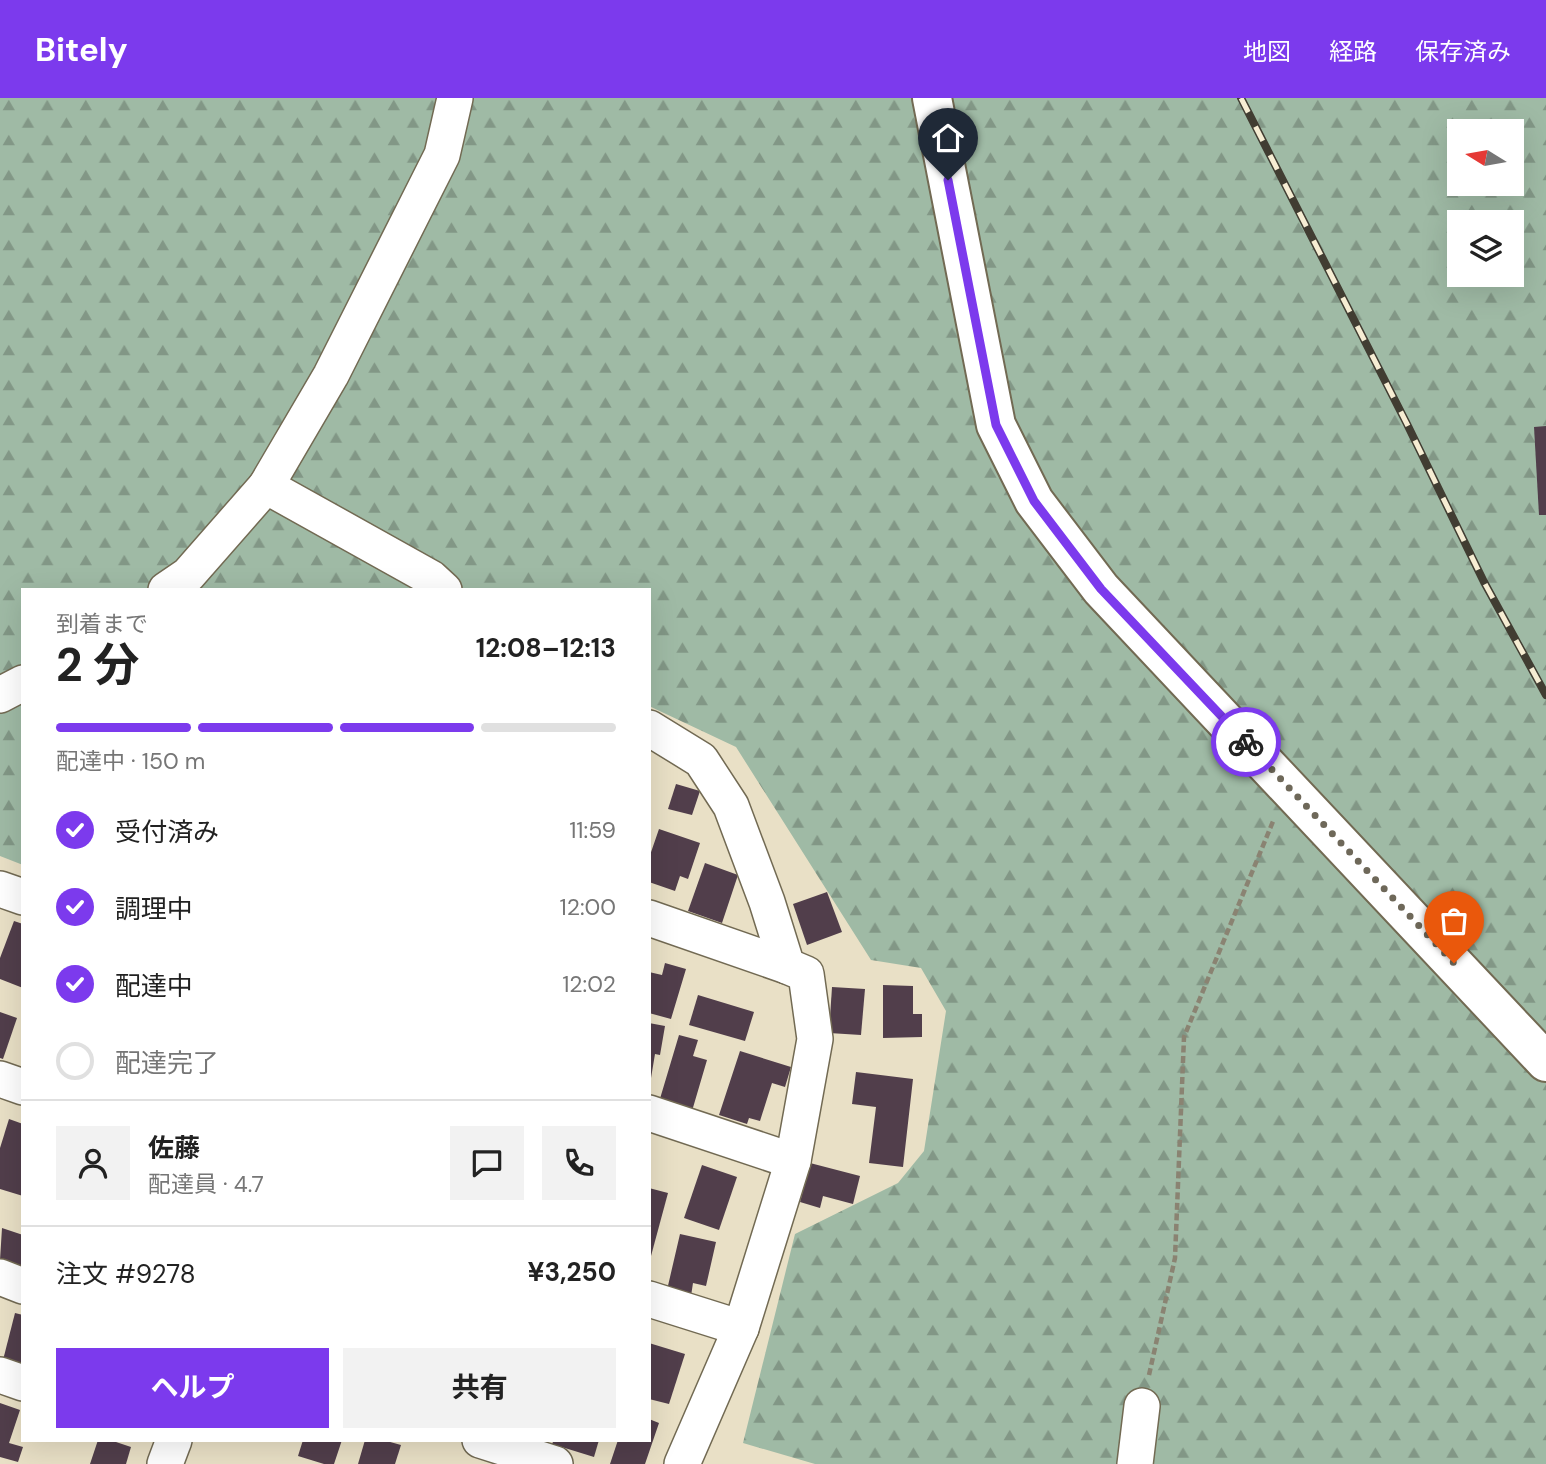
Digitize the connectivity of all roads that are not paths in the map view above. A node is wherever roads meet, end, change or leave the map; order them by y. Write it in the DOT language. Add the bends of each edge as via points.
graph roads {
  1 [pos="455,98"];
  2 [pos="932,98"];
  3 [pos="266,486"];
  4 [pos="169,588"];
  5 [pos="442,588"];
  6 [pos="21,685"];
  7 [pos="0,695"];
  8 [pos="651,729"];
  9 [pos="0,889"];
  10 [pos="21,896"];
  11 [pos="651,919"];
  12 [pos="787,966"];
  13 [pos="1546,1062"];
  14 [pos="651,1114"];
  15 [pos="793,1161"];
  16 [pos="0,1277"];
  17 [pos="21,1285"];
  18 [pos="651,1300"];
  19 [pos="741,1328"];
  20 [pos="0,1375"];
  21 [pos="21,1383"];
  22 [pos="1142,1406"];
  23 [pos="173,1442"];
  24 [pos="492,1450"];
  25 [pos="165,1464"];
  26 [pos="555,1464"];
  27 [pos="682,1464"];
  28 [pos="1135,1464"];
  1 -- 3 [label="street" via="442,155 331,376"];
  2 -- 13 [label="main road" via="996,425 1034,501 1101,589"];
  3 -- 4 [label="street" via="188,575"];
  3 -- 5 [label="street"];
  6 -- 7 [label="street"];
  8 -- 12 [label="street" via="701,760 731,806"];
  9 -- 10 [label="street"];
  11 -- 12 [label="street"];
  12 -- 15 [label="street" via="806,974 815,1039"];
  14 -- 15 [label="street"];
  15 -- 19 [label="street"];
  16 -- 17 [label="street"];
  18 -- 19 [label="street"];
  19 -- 27 [label="street"];
  20 -- 21 [label="street"];
  22 -- 28 [label="street"];
  23 -- 25 [label="street"];
  24 -- 26 [label="street"];
}
